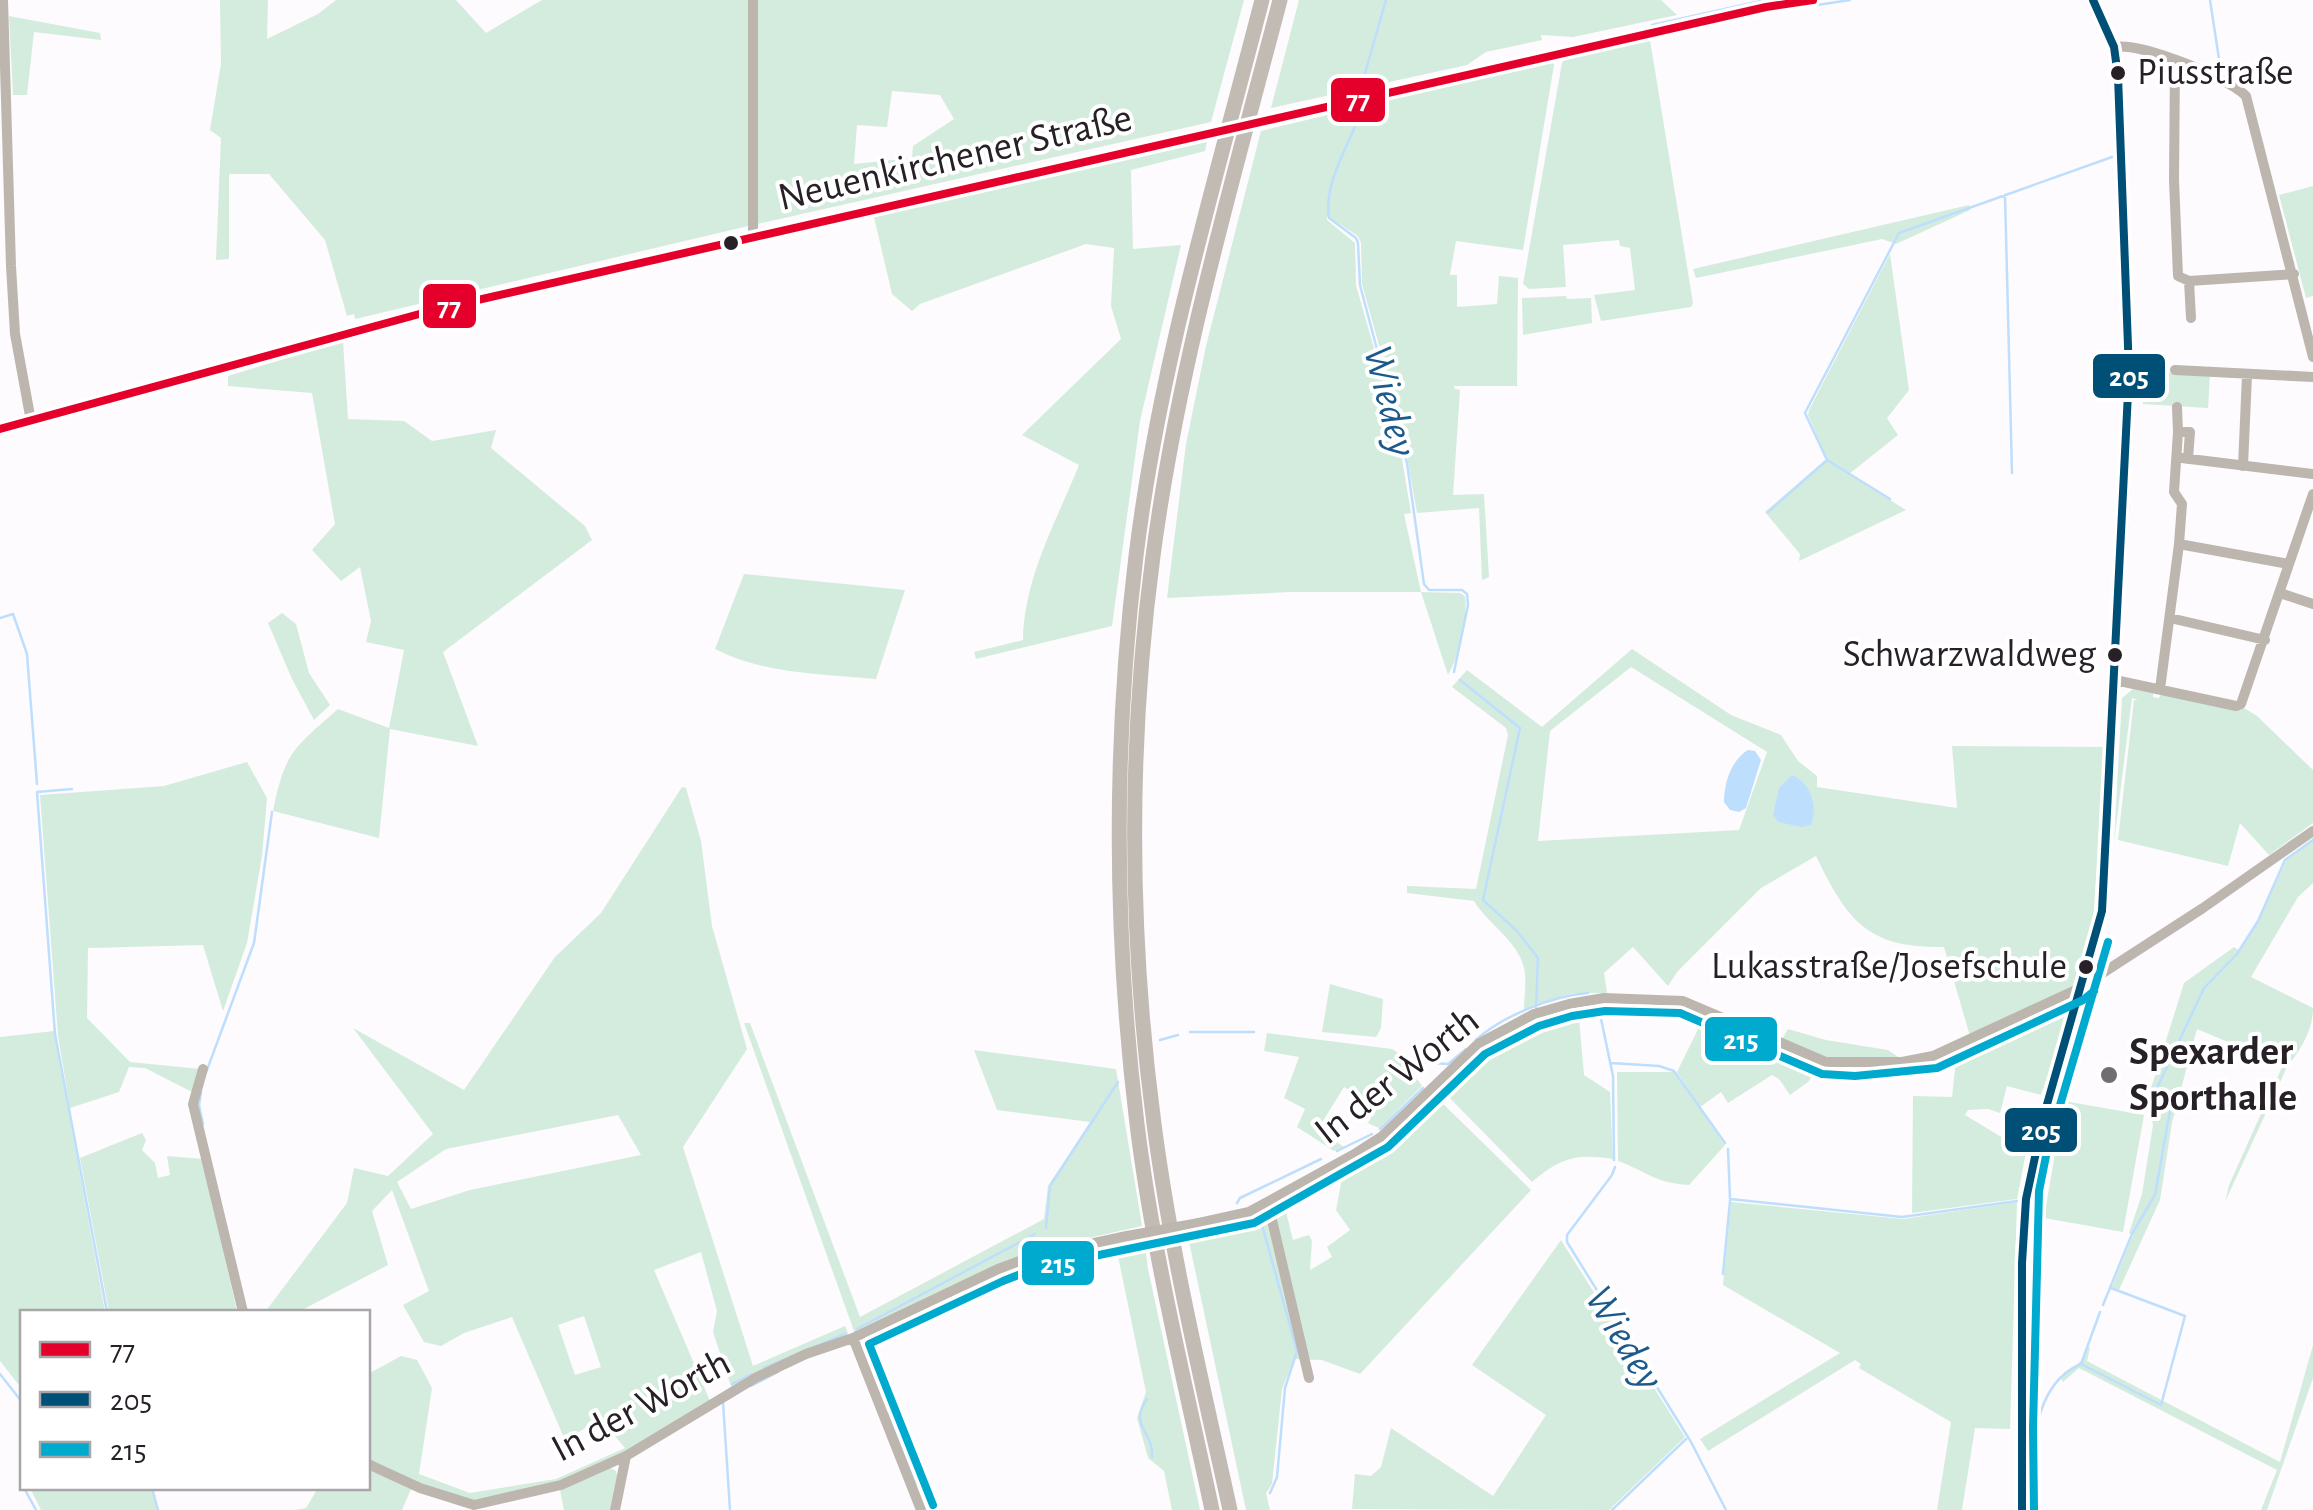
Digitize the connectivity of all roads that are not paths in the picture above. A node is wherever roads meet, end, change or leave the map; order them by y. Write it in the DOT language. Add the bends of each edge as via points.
graph roads {
  1 [pos="4,0"];
  2 [pos="753,0"];
  3 [pos="1262,0"];
  4 [pos="1280,0"];
  5 [pos="1813,0"];
  6 [pos="2096,0"];
  7 [pos="2114,46"];
  8 [pos="2176,62"];
  9 [pos="753,238"];
  10 [pos="2294,274"];
  11 [pos="2190,280"];
  12 [pos="2191,318"];
  13 [pos="2313,357"];
  14 [pos="2175,370"];
  15 [pos="2247,375"];
  16 [pos="2313,377"];
  17 [pos="2177,407"];
  18 [pos="31,421"];
  19 [pos="0,429"];
  20 [pos="2182,458"];
  21 [pos="2242,466"];
  22 [pos="2313,474"];
  23 [pos="2313,494"];
  24 [pos="2310,513"];
  25 [pos="2179,544"];
  26 [pos="2289,564"];
  27 [pos="2280,592"];
  28 [pos="2313,604"];
  29 [pos="2170,618"];
  30 [pos="2265,640"];
  31 [pos="2115,680"];
  32 [pos="2160,689"];
  33 [pos="2313,831"];
  34 [pos="2086,982"];
  35 [pos="203,1069"];
  36 [pos="1268,1203"];
  37 [pos="243,1310"];
  38 [pos="854,1338"];
  39 [pos="1309,1378"];
  40 [pos="626,1456"];
  41 [pos="370,1465"];
  42 [pos="615,1510"];
  43 [pos="921,1510"];
  44 [pos="1212,1510"];
  45 [pos="1230,1510"];
  46 [pos="2022,1510"];
  1 -- 18 [label="street" via="10,266"];
  2 -- 9 [label="street"];
  3 -- 44 [label="highway" via="1154,440 1136,554 1120,753 1124,1004 1138,1128"];
  4 -- 45 [label="highway" via="1171,442 1146,613 1135,798 1140,1002 1154,1126"];
  5 -- 9 [label="main road, Neuenkirchener Straße, bridge"];
  6 -- 7 [label="street"];
  7 -- 8 [label="street"];
  7 -- 31 [label="street" via="2129,373"];
  8 -- 10 [label="street" via="2227,81 2246,96"];
  8 -- 11 [label="street" via="2176,271"];
  9 -- 18 [label="main road, Neuenkirchener Straße" via="434,310"];
  10 -- 11 [label="street"];
  10 -- 13 [label="street"];
  11 -- 12 [label="street"];
  14 -- 15 [label="street"];
  15 -- 16 [label="street"];
  15 -- 21 [label="street"];
  17 -- 20 [label="street"];
  18 -- 19 [label="main road, Neuenkirchener Straße"];
  20 -- 21 [label="street"];
  20 -- 25 [label="street" via="2174,492 2182,504"];
  21 -- 22 [label="street"];
  23 -- 24 [label="street"];
  24 -- 26 [label="street"];
  25 -- 26 [label="street"];
  25 -- 29 [label="street"];
  26 -- 27 [label="street"];
  27 -- 28 [label="street"];
  27 -- 30 [label="street"];
  29 -- 30 [label="street"];
  29 -- 32 [label="street"];
  30 -- 32 [label="street" via="2242,704"];
  31 -- 32 [label="street"];
  31 -- 34 [label="street" via="2102,911"];
  33 -- 34 [label="street, In der Worth"];
  34 -- 36 [label="street, In der Worth" via="1933,1056 1855,1064 1826,1062 1683,1001 1604,998 1569,1004 1478,1044 1381,1137"];
  34 -- 46 [label="street" via="2027,1189"];
  35 -- 37 [label="street" via="193,1104"];
  36 -- 38 [label="street, In der Worth, bridge" via="1016,1262"];
  36 -- 39 [label="street"];
  38 -- 40 [label="street, In der Worth" via="757,1378"];
  38 -- 43 [label="street"];
  40 -- 41 [label="street, In der Worth" via="561,1485 474,1505"];
  40 -- 42 [label="street"];
}
